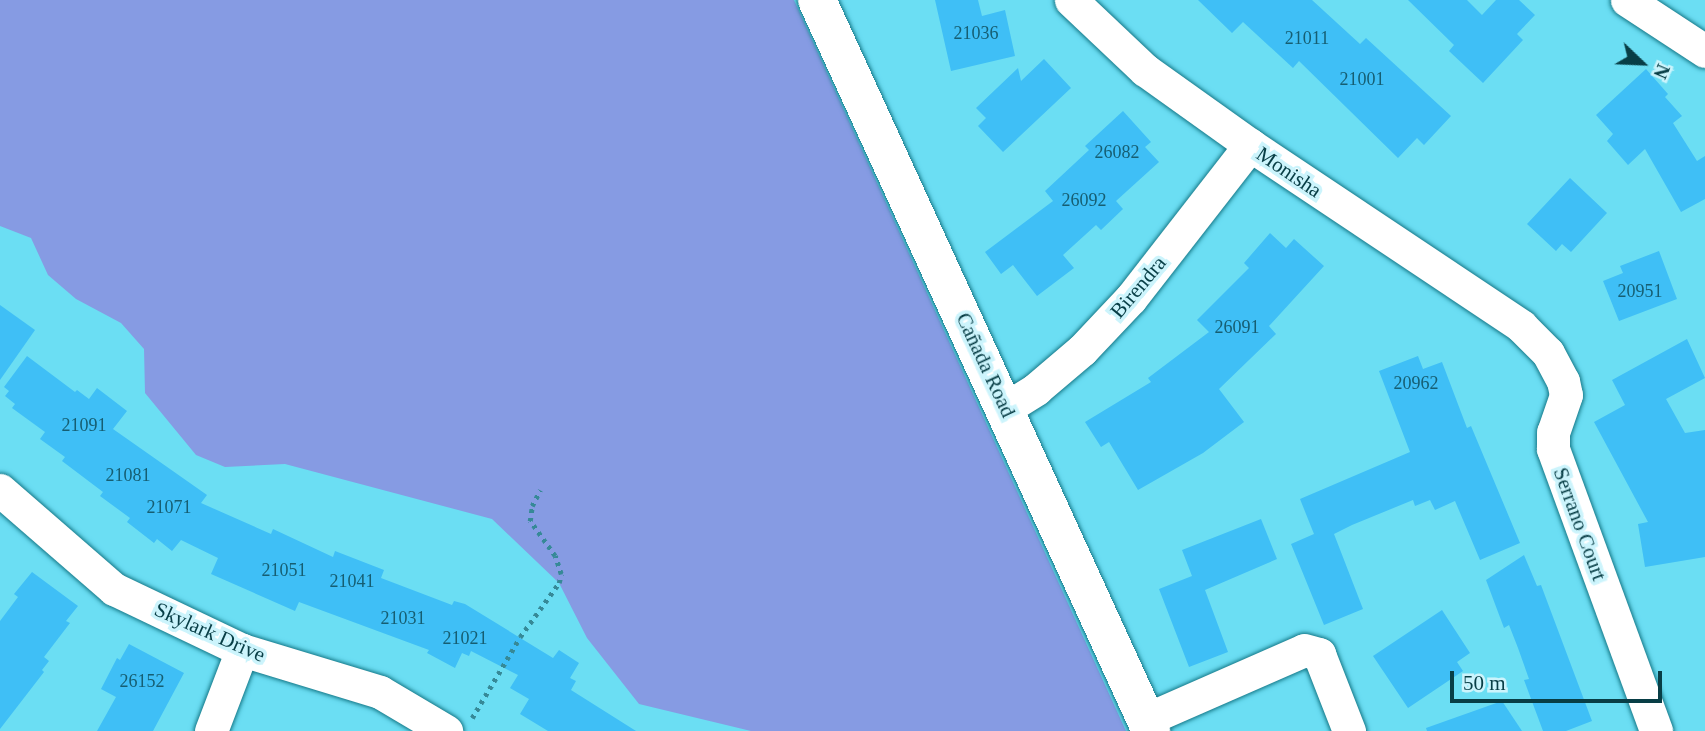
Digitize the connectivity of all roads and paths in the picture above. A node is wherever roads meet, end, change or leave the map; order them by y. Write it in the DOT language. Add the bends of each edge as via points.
graph roads {
  1 [pos="817,0"];
  2 [pos="1071,0"];
  3 [pos="1627,0"];
  4 [pos="1705,51"];
  5 [pos="1250,145"];
  6 [pos="1521,326"];
  7 [pos="1006,408"];
  8 [pos="540,490"];
  9 [pos="4,505"];
  10 [pos="242,650"];
  11 [pos="1149,725"];
  12 [pos="458,726"];
  13 [pos="211,731"];
  14 [pos="1349,731"];
  15 [pos="1656,731"];
  1 -- 7 [label="street, Cañada Road"];
  2 -- 5 [label="street, Monisha" via="1145,70"];
  3 -- 4 [label="street"];
  5 -- 6 [label="street, Monisha"];
  5 -- 7 [label="street, Birendra" via="1131,298 1082,350"];
  6 -- 15 [label="street, Serrano Court" via="1548,353 1563,381 1566,395 1553,432 1553,449"];
  7 -- 11 [label="street, Cañada Road"];
  8 -- 12 [label="path" via="530,521 555,556 559,583"];
  9 -- 10 [label="street, Skylark Drive" via="114,589"];
  10 -- 12 [label="street, Skylark Drive" via="380,692"];
  10 -- 13 [label="street"];
  11 -- 14 [label="street" via="1304,650 1319,654"];
}
